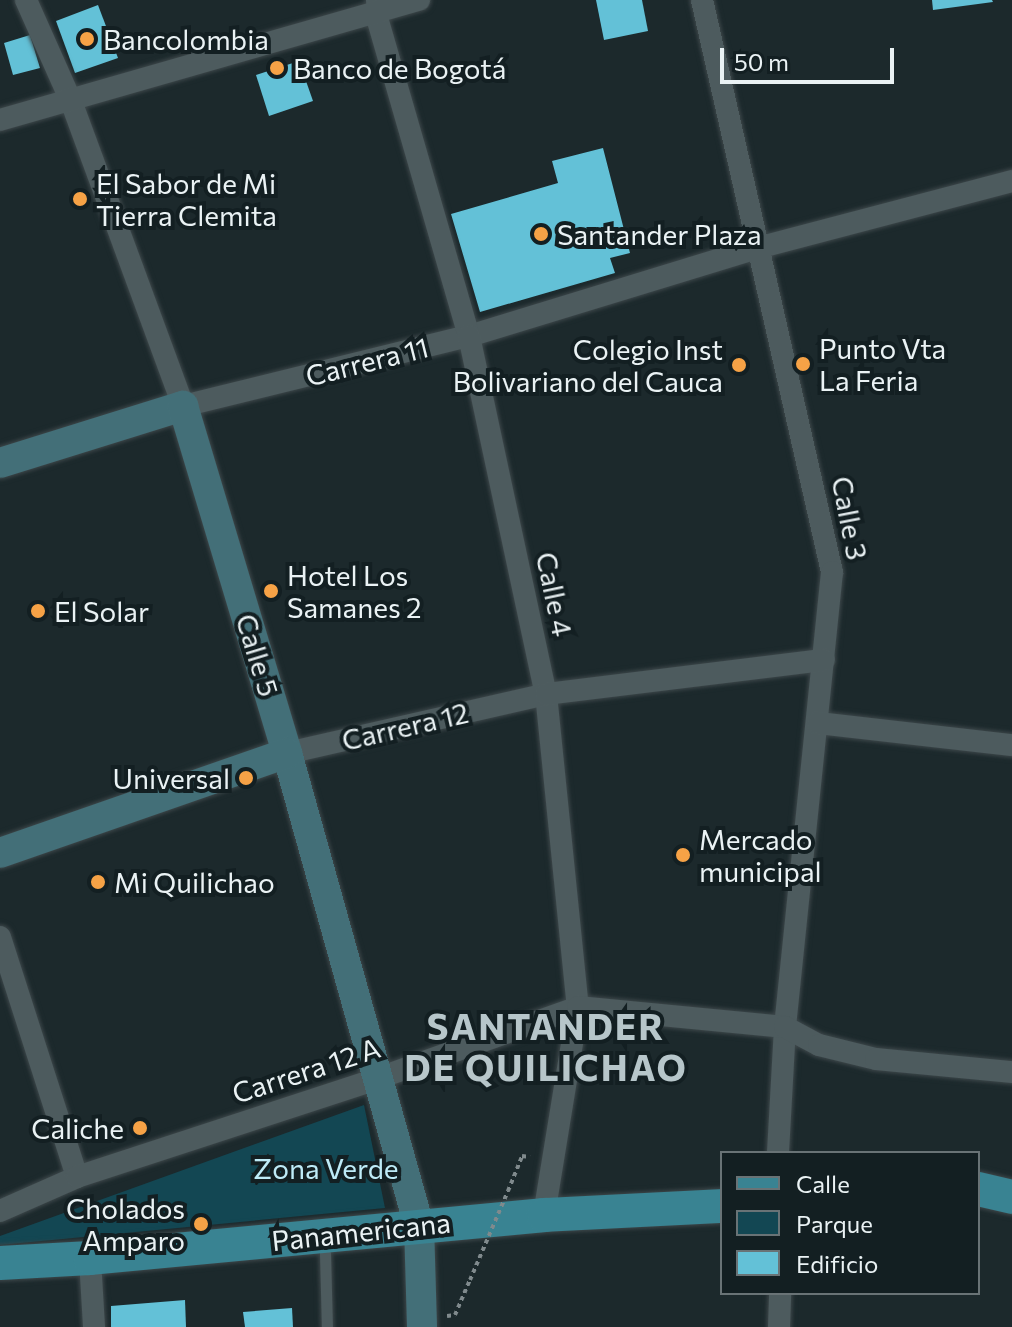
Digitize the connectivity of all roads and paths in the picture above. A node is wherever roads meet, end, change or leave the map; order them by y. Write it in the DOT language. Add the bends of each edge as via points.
graph roads {
  1 [pos="26,0"];
  2 [pos="419,0"];
  3 [pos="702,0"];
  4 [pos="378,5"];
  5 [pos="71,101"];
  6 [pos="0,120"];
  7 [pos="1012,181"];
  8 [pos="761,247"];
  9 [pos="469,336"];
  10 [pos="183,406"];
  11 [pos="0,463"];
  12 [pos="824,660"];
  13 [pos="546,694"];
  14 [pos="818,723"];
  15 [pos="1012,745"];
  16 [pos="287,753"];
  17 [pos="0,853"];
  18 [pos="0,937"];
  19 [pos="578,1007"];
  20 [pos="785,1027"];
  21 [pos="1012,1072"];
  22 [pos="379,1078"];
  23 [pos="778,1151"];
  24 [pos="522,1156"];
  25 [pos="77,1177"];
  26 [pos="980,1190"];
  27 [pos="1012,1200"];
  28 [pos="720,1206"];
  29 [pos="980,1209"];
  30 [pos="0,1211"];
  31 [pos="544,1215"];
  32 [pos="720,1225"];
  33 [pos="420,1234"];
  34 [pos="325,1253"];
  35 [pos="0,1263"];
  36 [pos="91,1276"];
  37 [pos="0,1280"];
  38 [pos="780,1295"];
  39 [pos="455,1315"];
  40 [pos="94,1327"];
  41 [pos="327,1327"];
  42 [pos="422,1327"];
  43 [pos="779,1327"];
  1 -- 5 [label="street, Calle 5"];
  2 -- 4 [label="street"];
  3 -- 8 [label="street, Calle 3"];
  4 -- 5 [label="street"];
  4 -- 9 [label="street, Calle 4" via="378,21"];
  5 -- 6 [label="street"];
  5 -- 10 [label="street, Calle 5"];
  7 -- 8 [label="street, Carrera 11"];
  8 -- 9 [label="street, Carrera 11"];
  8 -- 12 [label="street, Calle 3" via="832,572"];
  9 -- 10 [label="street, Carrera 11"];
  9 -- 13 [label="street, Calle 4"];
  10 -- 11 [label="street, Carrera 11"];
  10 -- 16 [label="street, Calle 5"];
  12 -- 13 [label="street, Carrera 12"];
  12 -- 14 [label="street, Calle 3"];
  13 -- 16 [label="street, Carrera 12"];
  13 -- 19 [label="street, Calle 4"];
  14 -- 15 [label="street"];
  14 -- 20 [label="street, Calle 3"];
  16 -- 17 [label="street, Carrera 12"];
  16 -- 22 [label="street, Calle 5"];
  18 -- 25 [label="street"];
  19 -- 20 [label="street, Carrera 12 A"];
  19 -- 22 [label="street, Carrera 12 A"];
  19 -- 31 [label="street, Calle 4"];
  20 -- 21 [label="street, Carrera 12 A" via="819,1045 876,1059"];
  20 -- 23 [label="street, Calle 3"];
  22 -- 25 [label="street, Carrera 12 A"];
  22 -- 33 [label="street, Calle 5"];
  24 -- 39 [label="path, bridge"];
  25 -- 30 [label="street, Carrera 12 A"];
  26 -- 27 [label="main road"];
  27 -- 29 [label="main road"];
  28 -- 31 [label="main road, Panamericana"];
  31 -- 33 [label="main road, Panamericana"];
  32 -- 33 [label="main road, Panamericana"];
  33 -- 34 [label="main road, Panamericana"];
  33 -- 35 [label="main road, Panamericana"];
  33 -- 42 [label="street, Calle 5"];
  34 -- 36 [label="main road, Panamericana"];
  34 -- 41 [label="lane"];
  36 -- 37 [label="main road, Panamericana"];
  36 -- 40 [label="street"];
  38 -- 43 [label="street"];
}
